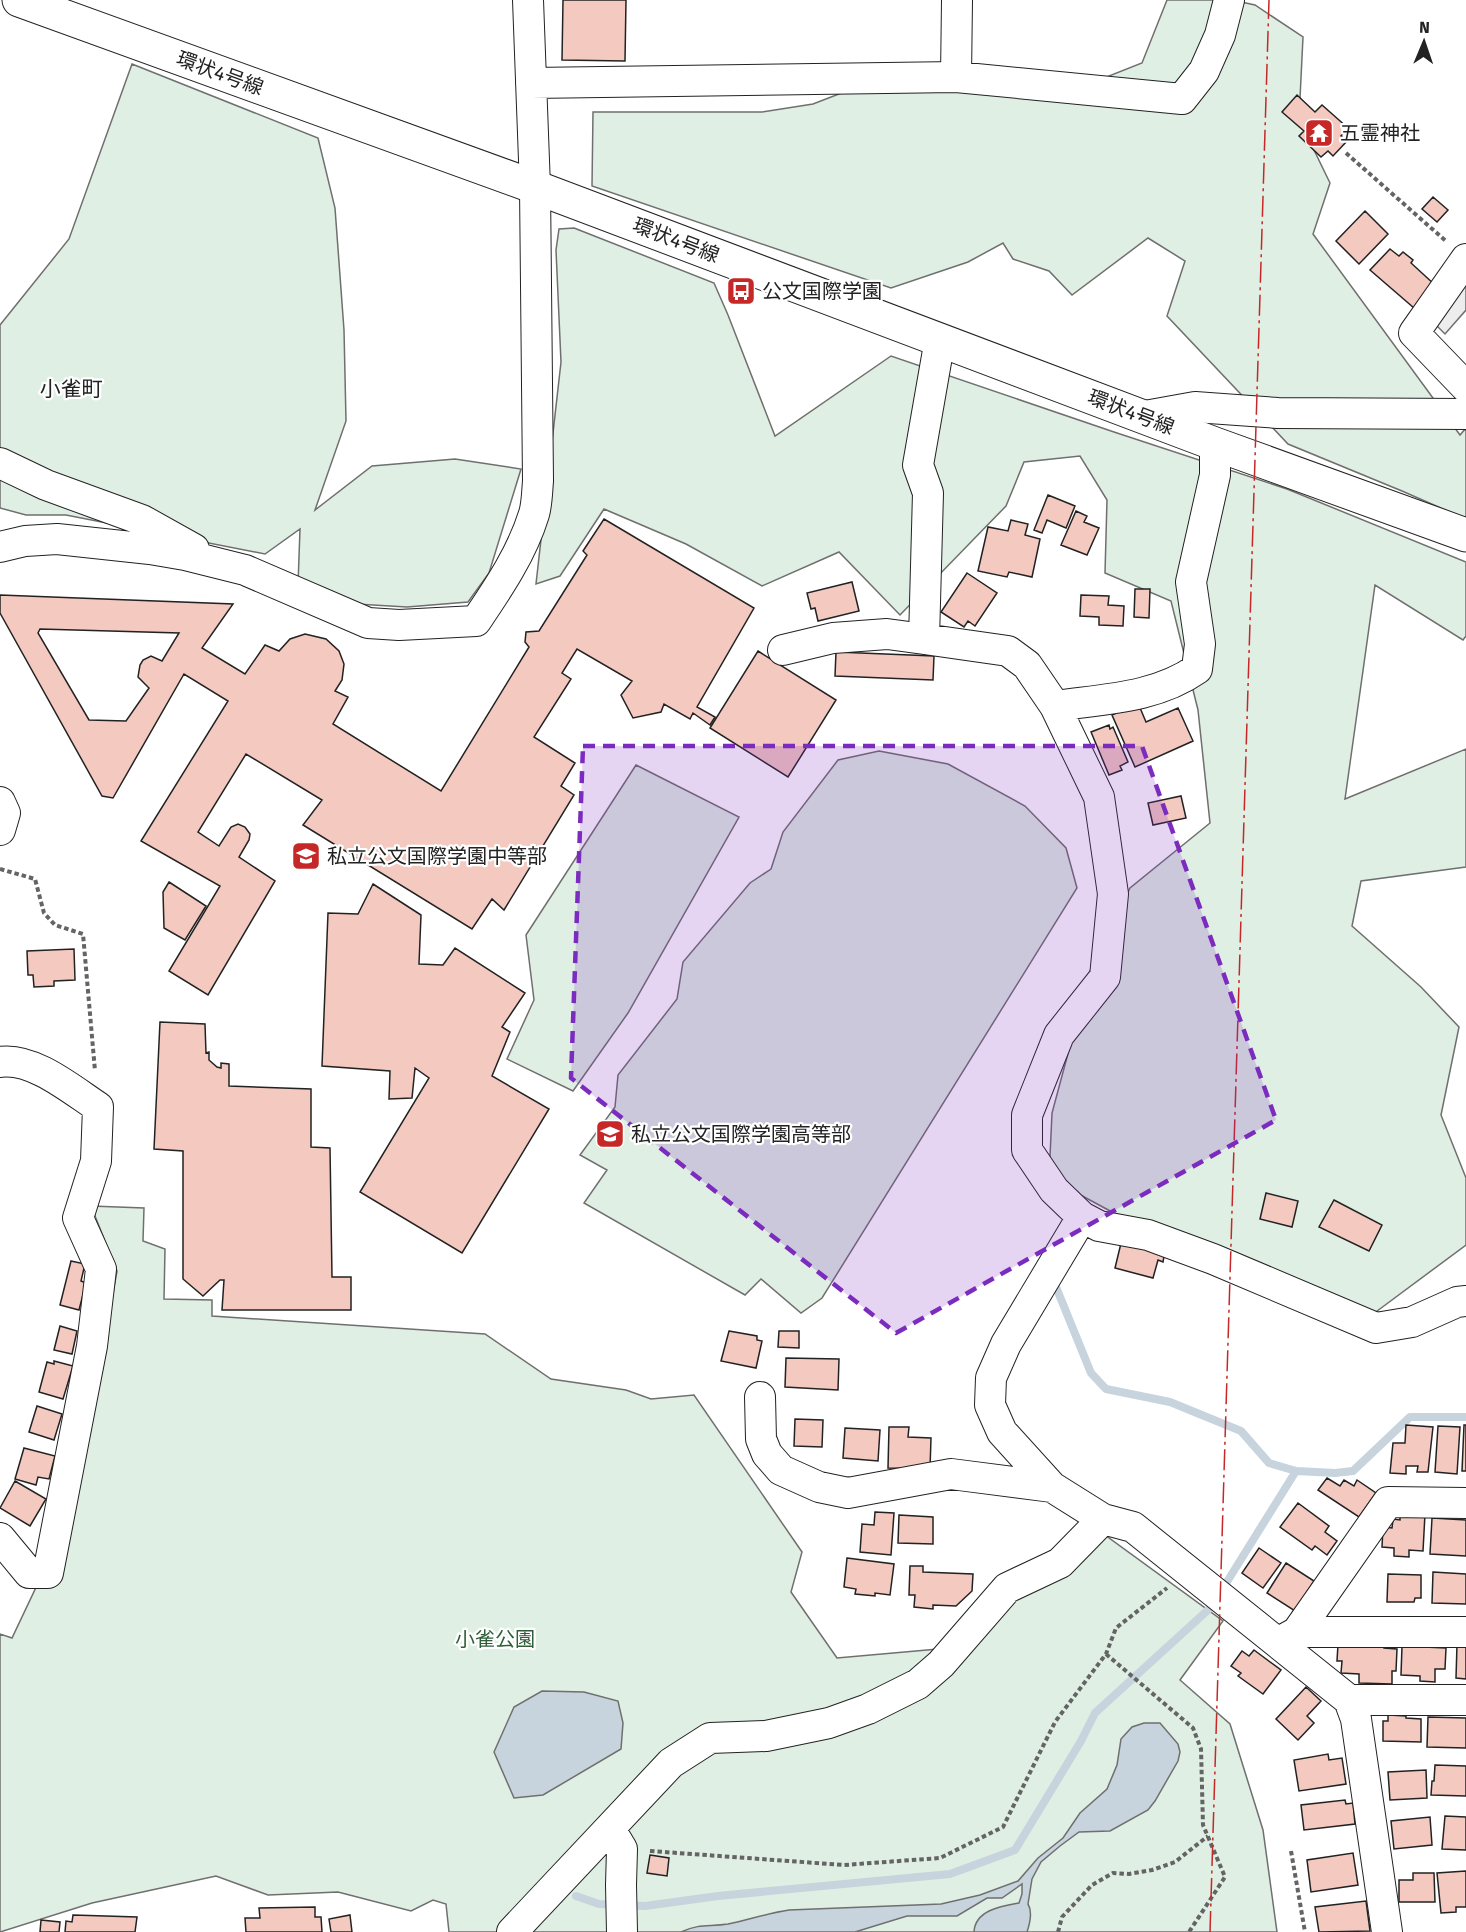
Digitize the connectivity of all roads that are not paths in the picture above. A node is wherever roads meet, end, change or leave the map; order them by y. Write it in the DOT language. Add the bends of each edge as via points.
graph roads {
  1 [pos="19,0"];
  2 [pos="528,0"];
  3 [pos="957,0"];
  4 [pos="1229,0"];
  5 [pos="956,77"];
  6 [pos="531,83"];
  7 [pos="535,187"];
  8 [pos="1466,259"];
  9 [pos="940,339"];
  10 [pos="1466,387"];
  11 [pos="1466,414"];
  12 [pos="1145,416"];
  13 [pos="1215,444"];
  14 [pos="0,463"];
  15 [pos="1466,535"];
  16 [pos="0,547"];
  17 [pos="220,563"];
  18 [pos="924,639"];
  19 [pos="783,650"];
  20 [pos="1055,706"];
  21 [pos="0,802"];
  22 [pos="0,830"];
  23 [pos="0,1062"];
  24 [pos="1082,1217"];
  25 [pos="1466,1301"];
  26 [pos="760,1397"];
  27 [pos="1052,1487"];
  28 [pos="1466,1503"];
  29 [pos="1103,1519"];
  30 [pos="0,1538"];
  31 [pos="1466,1632"];
  32 [pos="1288,1637"];
  33 [pos="1349,1700"];
  34 [pos="1466,1700"];
  35 [pos="616,1839"];
  36 [pos="622,1928"];
  37 [pos="512,1932"];
  38 [pos="1387,1932"];
  1 -- 7 [label="main road, 環状4号線"];
  2 -- 6 [label="street"];
  3 -- 5 [label="street"];
  4 -- 5 [label="street" via="1220,35 1204,70 1182,99"];
  5 -- 6 [label="street"];
  6 -- 7 [label="street"];
  7 -- 9 [label="main road, 環状4号線"];
  7 -- 17 [label="street" via="538,481 535,512 504,580 476,621 368,623"];
  8 -- 10 [label="street" via="1414,333"];
  9 -- 12 [label="main road, 環状4号線"];
  9 -- 18 [label="street" via="918,465 928,493"];
  11 -- 12 [label="street" via="1278,413 1195,407"];
  12 -- 13 [label="main road, 環状4号線"];
  13 -- 15 [label="main road, 環状4号線"];
  13 -- 20 [label="street" via="1215,475 1191,582 1200,644 1197,669 1181,681 1143,694"];
  14 -- 17 [label="street" via="46,485 142,520"];
  16 -- 17 [label="street" via="57,538 150,549"];
  18 -- 19 [label="street" via="887,634 833,638"];
  18 -- 20 [label="street" via="1008,651 1027,665"];
  20 -- 24 [label="street" via="1099,797 1113,894 1105,977 1059,1035 1027,1115 1027,1149 1054,1190"];
  21 -- 22 [label="street" via="5,813"];
  23 -- 30 [label="street" via="24,1063 62,1082 98,1107 96,1161 78,1218 101,1269 92,1346 48,1573 29,1574"];
  24 -- 25 [label="street" via="1099,1226 1148,1235 1214,1259 1376,1328 1412,1322"];
  24 -- 27 [label="street" via="1006,1344 991,1378 990,1405 1002,1432"];
  26 -- 27 [label="street" via="761,1439 767,1454 781,1470 819,1487 848,1493 951,1474"];
  27 -- 29 [label="street"];
  28 -- 32 [label="street" via="1388,1502"];
  29 -- 32 [label="street" via="1133,1527 1189,1571"];
  29 -- 35 [label="street" via="1060,1563 1007,1588 941,1664 918,1684 829,1723 766,1736 710,1738 671,1763"];
  31 -- 32 [label="street"];
  32 -- 33 [label="street"];
  33 -- 34 [label="street"];
  33 -- 38 [label="street" via="1356,1719"];
  35 -- 36 [label="street"];
  35 -- 37 [label="street" via="570,1868"];
}
